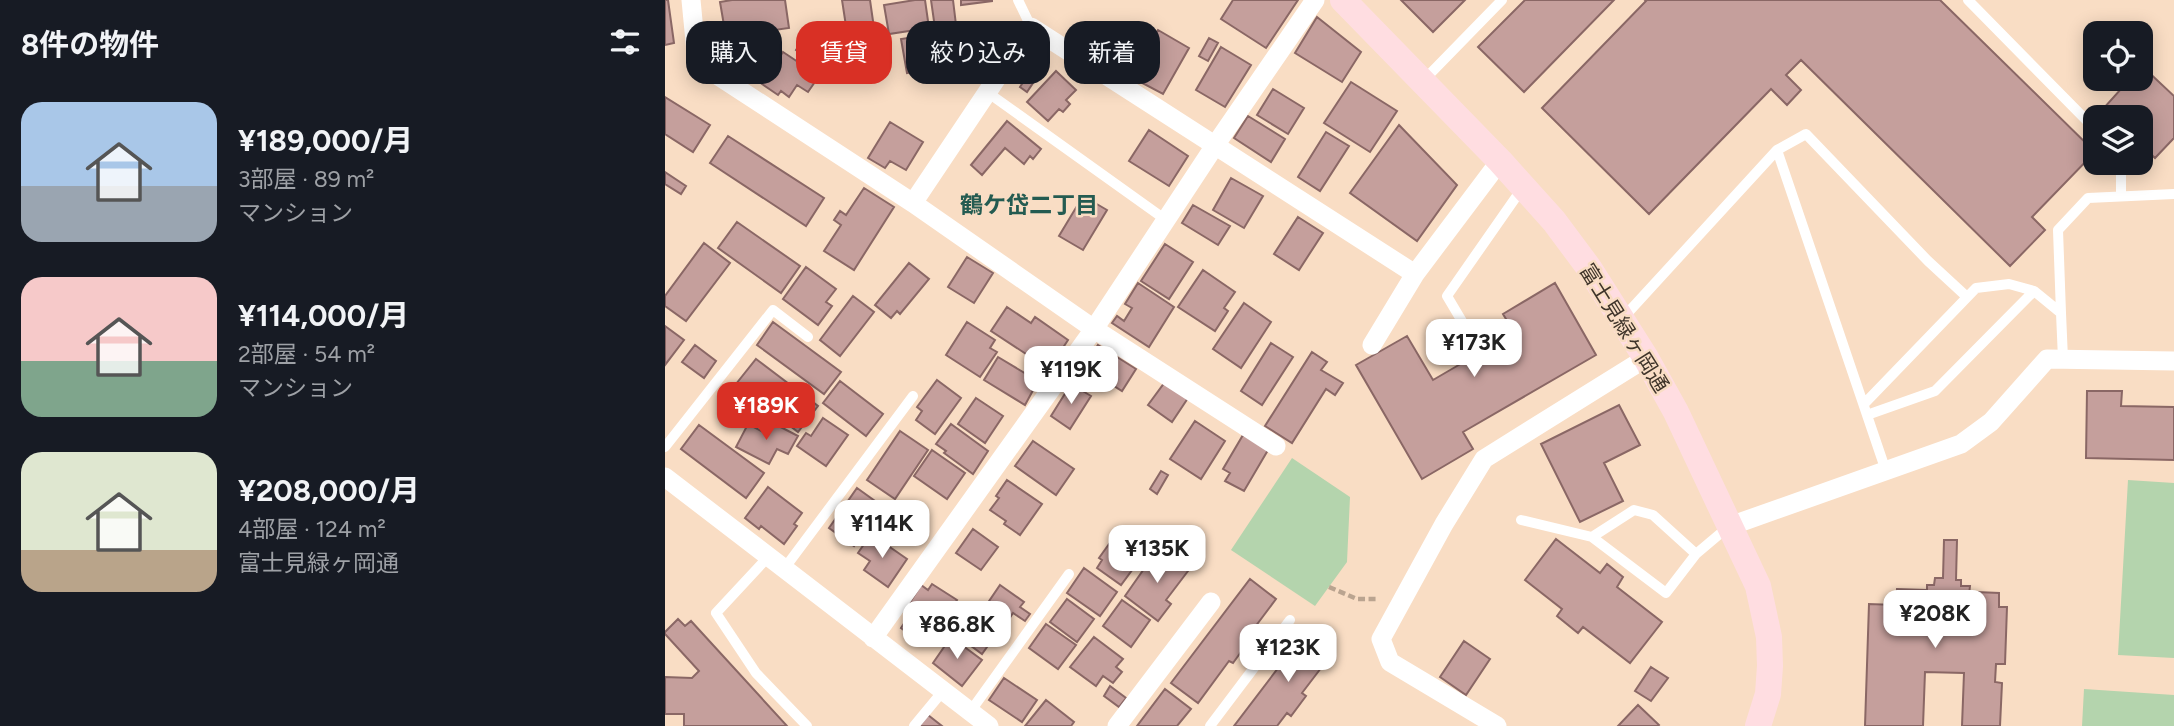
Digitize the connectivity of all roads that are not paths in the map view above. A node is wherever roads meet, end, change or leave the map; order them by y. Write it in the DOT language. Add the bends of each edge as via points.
graph roads {
  1 [pos="691,0"];
  2 [pos="1018,0"];
  3 [pos="1315,0"];
  4 [pos="1343,0"];
  5 [pos="1502,0"];
  6 [pos="1968,0"];
  7 [pos="1028,21"];
  8 [pos="1050,39"];
  9 [pos="1423,81"];
  10 [pos="992,84"];
  11 [pos="987,92"];
  12 [pos="2083,117"];
  13 [pos="1216,144"];
  14 [pos="1777,150"];
  15 [pos="1500,161"];
  16 [pos="2121,175"];
  17 [pos="1524,186"];
  18 [pos="2174,194"];
  19 [pos="2121,196"];
  20 [pos="913,203"];
  21 [pos="1166,220"];
  22 [pos="1415,274"];
  23 [pos="2034,291"];
  24 [pos="1968,298"];
  25 [pos="2061,313"];
  26 [pos="1622,319"];
  27 [pos="1463,323"];
  28 [pos="1094,329"];
  29 [pos="808,337"];
  30 [pos="1372,345"];
  31 [pos="1646,358"];
  32 [pos="2063,359"];
  33 [pos="2174,361"];
  34 [pos="913,396"];
  35 [pos="1864,404"];
  36 [pos="1867,415"];
  37 [pos="1276,446"];
  38 [pos="665,447"];
  39 [pos="1886,471"];
  40 [pos="665,477"];
  41 [pos="1521,520"];
  42 [pos="1730,526"];
  43 [pos="1593,537"];
  44 [pos="1696,554"];
  45 [pos="768,557"];
  46 [pos="784,569"];
  47 [pos="1069,573"];
  48 [pos="1211,602"];
  49 [pos="1290,620"];
  50 [pos="873,638"];
  51 [pos="943,691"];
  52 [pos="970,712"];
  53 [pos="807,726"];
  54 [pos="914,726"];
  55 [pos="989,726"];
  56 [pos="1117,726"];
  57 [pos="1210,726"];
  58 [pos="1497,726"];
  59 [pos="1758,726"];
  1 -- 20 [label="street" via="697,62"];
  2 -- 7 [label="lane"];
  3 -- 13 [label="street"];
  4 -- 9 [label="street, 富士見緑ヶ岡通"];
  5 -- 9 [label="lane"];
  6 -- 12 [label="lane"];
  8 -- 13 [label="street"];
  9 -- 15 [label="street, 富士見緑ヶ岡通"];
  10 -- 11 [label="street"];
  11 -- 20 [label="street"];
  11 -- 21 [label="lane"];
  13 -- 21 [label="street"];
  13 -- 22 [label="street"];
  14 -- 24 [label="lane" via="1806,134"];
  14 -- 26 [label="lane"];
  14 -- 35 [label="lane"];
  15 -- 17 [label="street, 富士見緑ヶ岡通"];
  15 -- 22 [label="street"];
  16 -- 19 [label="lane"];
  17 -- 26 [label="street, 富士見緑ヶ岡通" via="1589,268"];
  17 -- 27 [label="lane" via="1447,296"];
  18 -- 19 [label="lane"];
  19 -- 25 [label="lane" via="2088,198 2058,230"];
  20 -- 28 [label="street"];
  21 -- 28 [label="street"];
  22 -- 30 [label="street"];
  23 -- 24 [label="lane" via="2009,285 1976,288"];
  23 -- 25 [label="lane"];
  23 -- 36 [label="lane" via="1935,391"];
  24 -- 35 [label="lane"];
  25 -- 32 [label="lane"];
  26 -- 31 [label="street, 富士見緑ヶ岡通"];
  28 -- 37 [label="street"];
  28 -- 50 [label="street"];
  29 -- 38 [label="lane" via="773,310"];
  31 -- 42 [label="street, 富士見緑ヶ岡通"];
  31 -- 58 [label="street" via="1484,459 1381,639 1390,662"];
  32 -- 33 [label="street"];
  32 -- 39 [label="street" via="2047,359 1991,422 1961,444"];
  34 -- 46 [label="lane"];
  35 -- 36 [label="lane"];
  36 -- 39 [label="lane"];
  39 -- 42 [label="street"];
  40 -- 45 [label="street"];
  41 -- 43 [label="lane"];
  42 -- 44 [label="lane"];
  42 -- 59 [label="street, 富士見緑ヶ岡通" via="1758,586 1769,637 1768,694"];
  43 -- 44 [label="lane" via="1634,510 1653,515"];
  43 -- 44 [label="lane" via="1665,593"];
  45 -- 46 [label="street"];
  45 -- 53 [label="lane" via="716,613 756,673"];
  46 -- 50 [label="street"];
  47 -- 52 [label="lane"];
  48 -- 56 [label="street"];
  49 -- 57 [label="lane"];
  50 -- 51 [label="street"];
  51 -- 52 [label="street"];
  51 -- 54 [label="lane"];
  52 -- 55 [label="street"];
}
